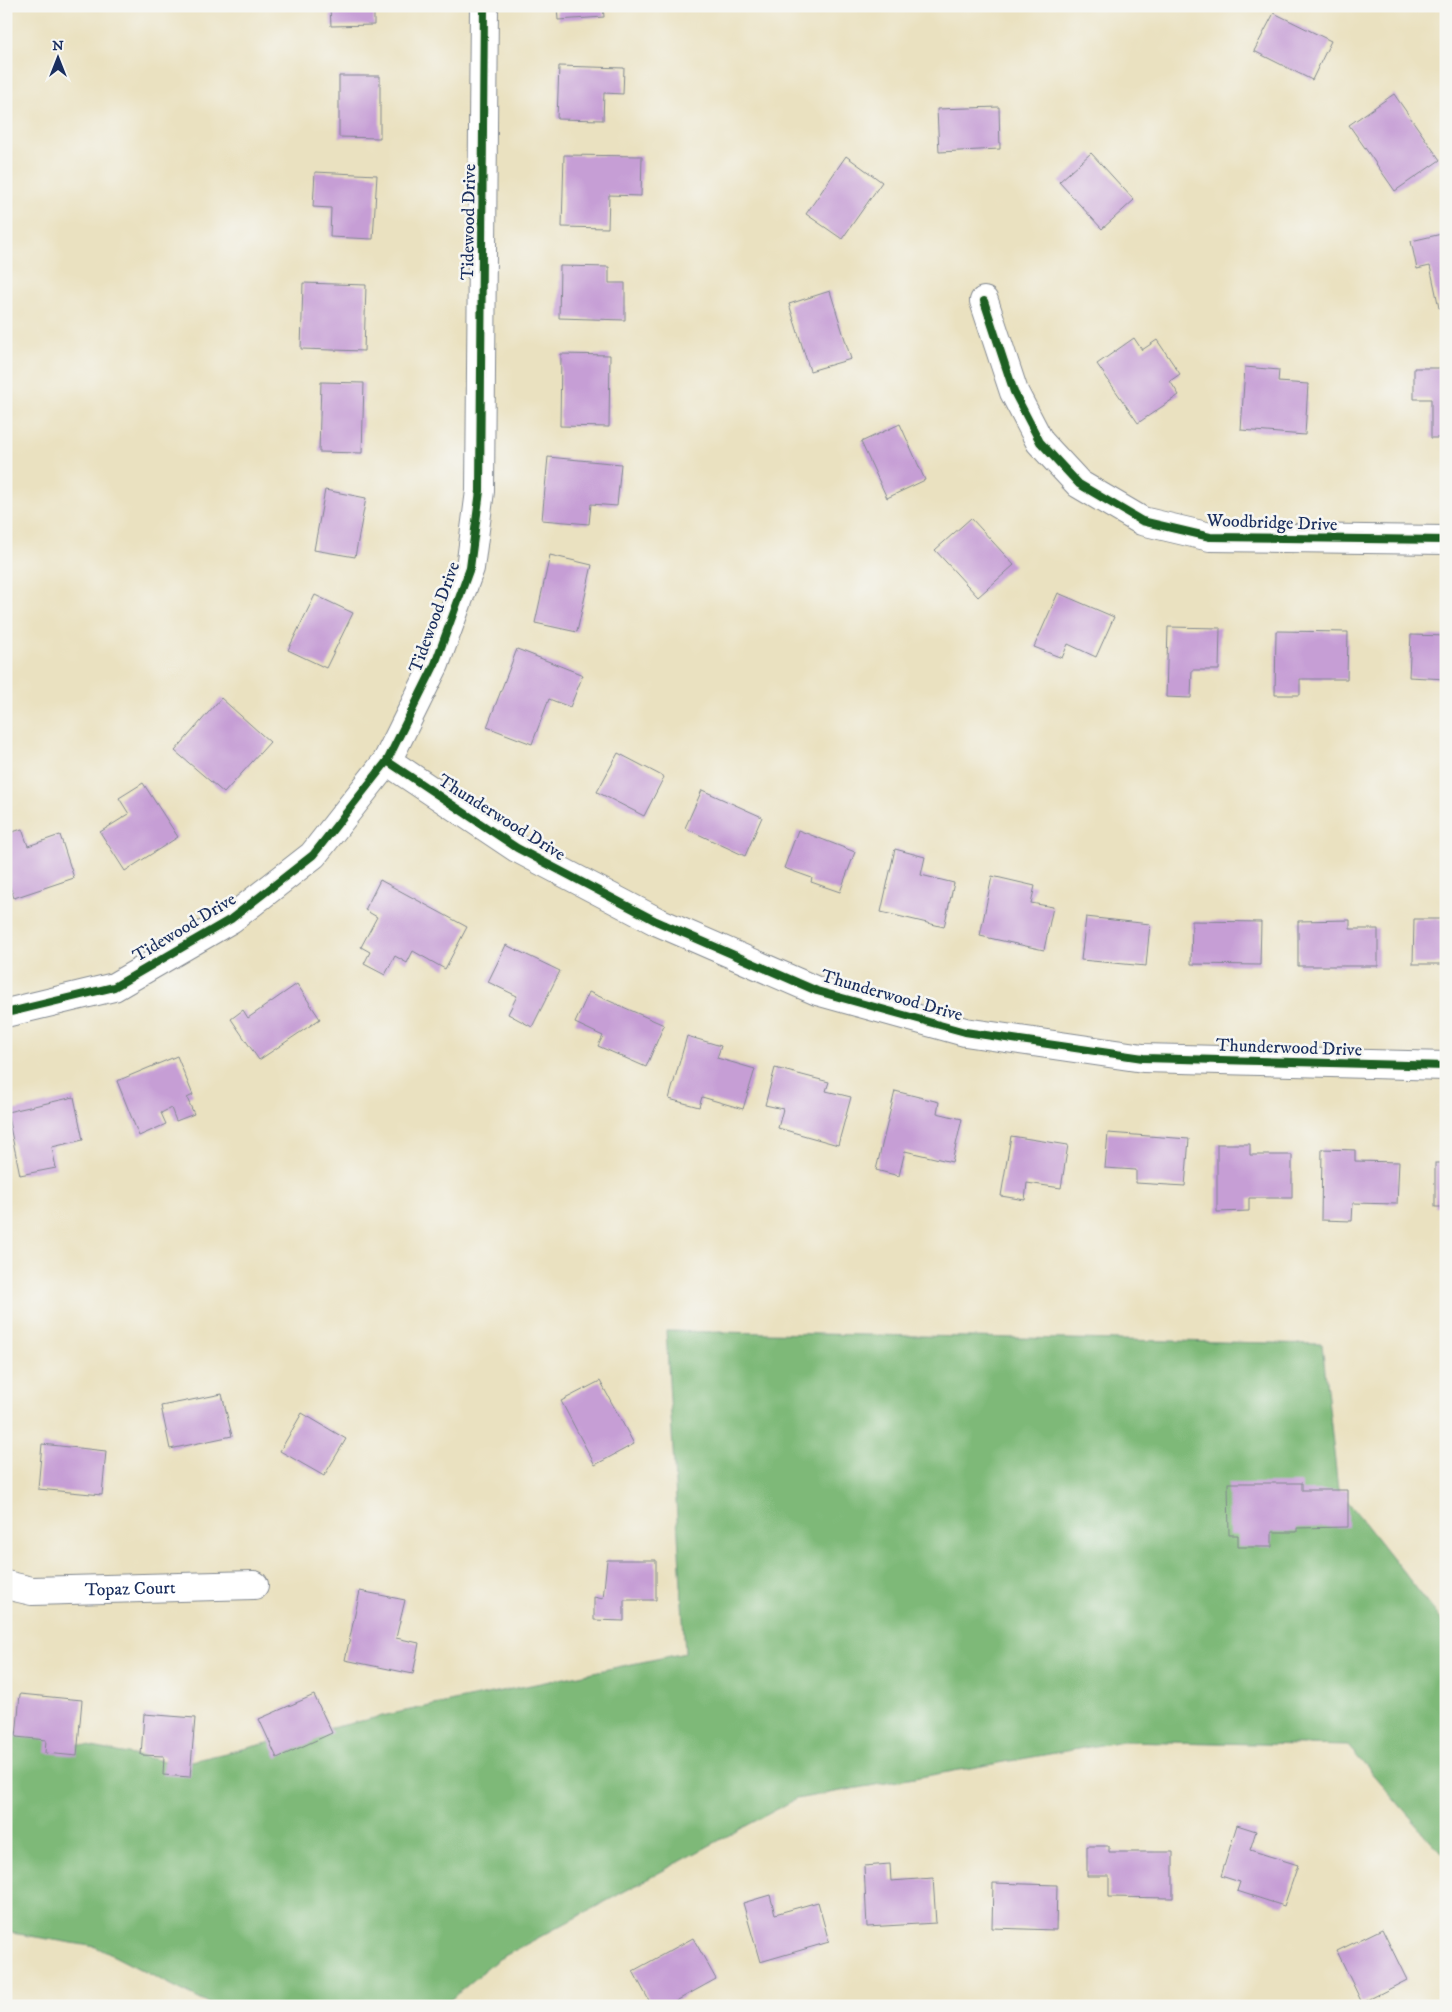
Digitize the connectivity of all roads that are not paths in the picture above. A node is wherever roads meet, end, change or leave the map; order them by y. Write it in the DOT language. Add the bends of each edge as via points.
graph roads {
  1 [pos="484,6"];
  2 [pos="984,301"];
  3 [pos="1446,540"];
  4 [pos="387,761"];
  5 [pos="6,1013"];
  6 [pos="1446,1066"];
  7 [pos="6,1585"];
  8 [pos="254,1585"];
  1 -- 4 [label="street, Tidewood Drive" via="478,511 470,568 435,664"];
  2 -- 3 [label="street, Woodbridge Drive" via="1014,392 1040,442 1079,484 1142,520 1210,537"];
  4 -- 5 [label="street, Tidewood Drive" via="313,854 231,919 114,987"];
  4 -- 6 [label="street, Thunderwood Drive" via="526,852 656,922 817,991 965,1032 1143,1058"];
  7 -- 8 [label="street, Topaz Court" via="32,1591"];
}
